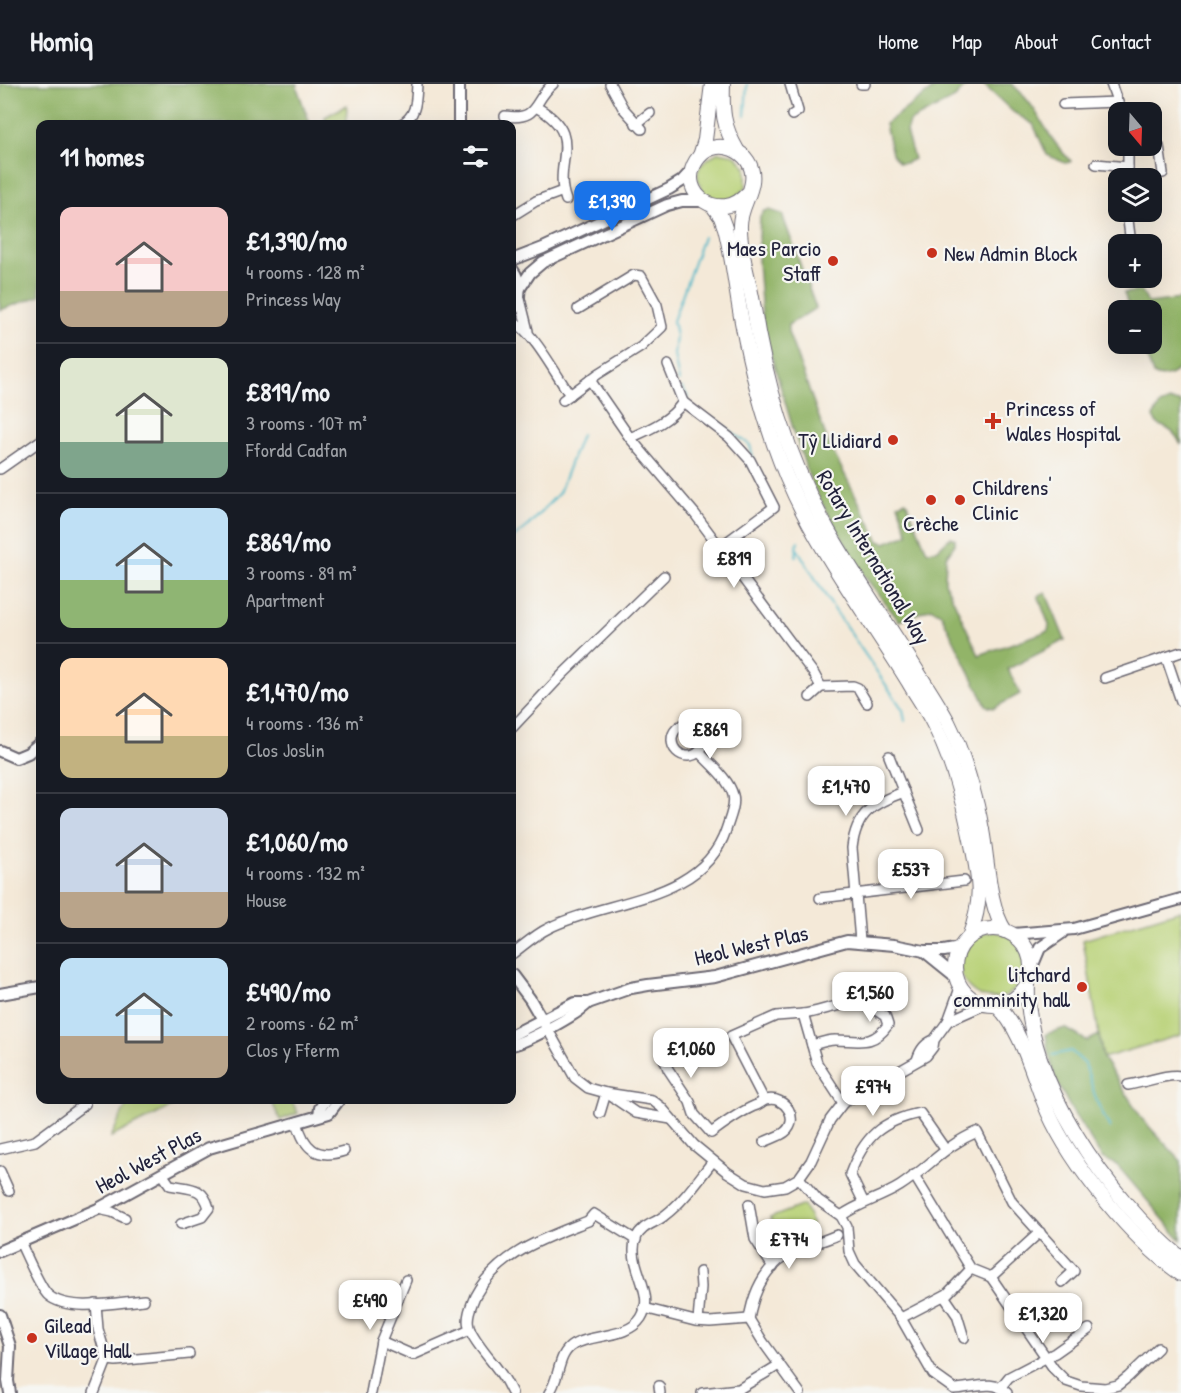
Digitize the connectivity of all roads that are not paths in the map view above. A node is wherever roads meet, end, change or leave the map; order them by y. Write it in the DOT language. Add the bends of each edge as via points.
graph roads {
  1 [pos="417,84"];
  2 [pos="459,84"];
  3 [pos="553,84"];
  4 [pos="610,84"];
  5 [pos="712,84"];
  6 [pos="723,84"];
  7 [pos="790,84"];
  8 [pos="1111,84"];
  9 [pos="1108,102"];
  10 [pos="1118,102"];
  11 [pos="1063,104"];
  12 [pos="536,107"];
  13 [pos="650,113"];
  14 [pos="792,115"];
  15 [pos="408,120"];
  16 [pos="459,120"];
  17 [pos="511,120"];
  18 [pos="574,134"];
  19 [pos="563,137"];
  20 [pos="737,150"];
  21 [pos="700,156"];
  22 [pos="1128,156"];
  23 [pos="1160,156"];
  24 [pos="1096,164"];
  25 [pos="1128,167"];
  26 [pos="693,169"];
  27 [pos="1163,173"];
  28 [pos="747,194"];
  29 [pos="708,204"];
  30 [pos="516,214"];
  31 [pos="516,258"];
  32 [pos="516,274"];
  33 [pos="520,292"];
  34 [pos="516,302"];
  35 [pos="578,309"];
  36 [pos="516,323"];
  37 [pos="530,334"];
  38 [pos="668,365"];
  39 [pos="590,380"];
  40 [pos="683,402"];
  41 [pos="630,438"];
  42 [pos="36,444"];
  43 [pos="0,469"];
  44 [pos="720,548"];
  45 [pos="664,576"];
  46 [pos="1181,652"];
  47 [pos="1166,657"];
  48 [pos="1105,678"];
  49 [pos="821,687"];
  50 [pos="810,697"];
  51 [pos="1181,701"];
  52 [pos="867,703"];
  53 [pos="516,724"];
  54 [pos="36,746"];
  55 [pos="0,751"];
  56 [pos="699,752"];
  57 [pos="890,756"];
  58 [pos="904,792"];
  59 [pos="919,830"];
  60 [pos="964,882"];
  61 [pos="856,893"];
  62 [pos="820,898"];
  63 [pos="1181,899"];
  64 [pos="1065,931"];
  65 [pos="1009,933"];
  66 [pos="860,941"];
  67 [pos="964,942"];
  68 [pos="516,951"];
  69 [pos="924,951"];
  70 [pos="1032,967"];
  71 [pos="516,980"];
  72 [pos="958,982"];
  73 [pos="1028,983"];
  74 [pos="36,988"];
  75 [pos="0,993"];
  76 [pos="990,1005"];
  77 [pos="803,1014"];
  78 [pos="948,1021"];
  79 [pos="544,1024"];
  80 [pos="516,1034"];
  81 [pos="516,1042"];
  82 [pos="812,1045"];
  83 [pos="662,1053"];
  84 [pos="1181,1076"];
  85 [pos="606,1093"];
  86 [pos="1140,1095"];
  87 [pos="764,1100"];
  88 [pos="843,1103"];
  89 [pos="85,1104"];
  90 [pos="324,1104"];
  91 [pos="336,1104"];
  92 [pos="600,1113"];
  93 [pos="694,1114"];
  94 [pos="319,1115"];
  95 [pos="297,1122"];
  96 [pos="674,1123"];
  97 [pos="764,1142"];
  98 [pos="0,1149"];
  99 [pos="945,1149"];
  100 [pos="344,1152"];
  101 [pos="713,1161"];
  102 [pos="0,1171"];
  103 [pos="163,1175"];
  104 [pos="914,1175"];
  105 [pos="799,1178"];
  106 [pos="9,1191"];
  107 [pos="864,1203"];
  108 [pos="749,1204"];
  109 [pos="98,1209"];
  110 [pos="842,1216"];
  111 [pos="125,1218"];
  112 [pos="181,1224"];
  113 [pos="1040,1232"];
  114 [pos="837,1235"];
  115 [pos="636,1240"];
  116 [pos="20,1242"];
  117 [pos="0,1251"];
  118 [pos="1181,1258"];
  119 [pos="773,1267"];
  120 [pos="971,1269"];
  121 [pos="700,1272"];
  122 [pos="1181,1274"];
  123 [pos="991,1277"];
  124 [pos="406,1280"];
  125 [pos="1062,1282"];
  126 [pos="944,1296"];
  127 [pos="144,1299"];
  128 [pos="96,1304"];
  129 [pos="644,1308"];
  130 [pos="0,1315"];
  131 [pos="901,1318"];
  132 [pos="750,1319"];
  133 [pos="698,1321"];
  134 [pos="1089,1329"];
  135 [pos="470,1330"];
  136 [pos="964,1338"];
  137 [pos="381,1341"];
  138 [pos="1158,1348"];
  139 [pos="189,1354"];
  140 [pos="1047,1358"];
  141 [pos="107,1360"];
  142 [pos="779,1365"];
  143 [pos="1004,1390"];
  144 [pos="953,1391"];
  145 [pos="509,1392"];
  146 [pos="10,1393"];
  147 [pos="94,1393"];
  148 [pos="371,1393"];
  149 [pos="549,1393"];
  150 [pos="702,1393"];
  151 [pos="800,1393"];
  1 -- 15 [label="street" via="413,113"];
  2 -- 16 [label="street"];
  3 -- 12 [label="street"];
  4 -- 13 [label="street" via="639,127"];
  5 -- 21 [label="main road"];
  6 -- 20 [label="main road" via="722,112"];
  7 -- 14 [label="street" via="798,111"];
  8 -- 10 [label="street"];
  9 -- 11 [label="street"];
  12 -- 17 [label="street" via="528,116 510,117"];
  12 -- 19 [label="street" via="556,121"];
  18 -- 19 [label="street"];
  19 -- 30 [label="street" via="564,196 544,197"];
  20 -- 21 [label="main road" via="718,147"];
  20 -- 28 [label="main road" via="746,158 752,173"];
  21 -- 26 [label="main road"];
  22 -- 25 [label="street"];
  23 -- 27 [label="street"];
  24 -- 25 [label="street"];
  26 -- 29 [label="main road" via="693,186"];
  26 -- 31 [label="street" via="669,189"];
  28 -- 29 [label="main road" via="736,205"];
  28 -- 65 [label="main road, Rotary International Way" via="741,218 742,244 768,379 791,453 829,531 948,722 974,793 996,913"];
  29 -- 33 [label="street" via="682,201 668,205 543,262 530,273"];
  29 -- 67 [label="main road, Rotary International Way" via="721,217 725,228 752,370 788,481 823,549 933,723 951,766 966,813 977,871 977,916"];
  32 -- 33 [label="street"];
  33 -- 34 [label="street"];
  33 -- 37 [label="street"];
  35 -- 39 [label="street" via="634,275 641,276 657,306 662,327 641,347"];
  36 -- 37 [label="street"];
  37 -- 39 [label="street" via="566,397"];
  38 -- 40 [label="street"];
  39 -- 41 [label="street"];
  40 -- 41 [label="street" via="656,427"];
  40 -- 44 [label="street" via="729,437 750,460 774,507"];
  41 -- 44 [label="street"];
  42 -- 43 [label="street"];
  44 -- 49 [label="street"];
  45 -- 53 [label="street"];
  46 -- 47 [label="street"];
  47 -- 48 [label="street"];
  47 -- 51 [label="street"];
  49 -- 50 [label="street"];
  49 -- 52 [label="street" via="853,686"];
  54 -- 55 [label="street" via="16,758"];
  56 -- 68 [label="street" via="734,796 721,844 693,876 670,888 549,928"];
  57 -- 58 [label="street"];
  58 -- 59 [label="street"];
  58 -- 61 [label="street" via="873,806 859,822 852,848"];
  60 -- 61 [label="street"];
  61 -- 62 [label="street"];
  61 -- 66 [label="street"];
  63 -- 64 [label="street"];
  64 -- 65 [label="street"];
  64 -- 70 [label="street" via="1040,948"];
  65 -- 67 [label="main road" via="986,929"];
  65 -- 70 [label="main road" via="1023,943"];
  66 -- 69 [label="street, Heol West Plas"];
  66 -- 79 [label="street, Heol West Plas" via="847,941 715,977 631,988"];
  67 -- 69 [label="street, Heol West Plas" via="944,951"];
  67 -- 72 [label="main road" via="954,966"];
  69 -- 72 [label="street"];
  70 -- 73 [label="main road"];
  71 -- 79 [label="street"];
  72 -- 76 [label="main road" via="970,999"];
  72 -- 78 [label="street"];
  73 -- 76 [label="main road" via="1012,1001"];
  73 -- 118 [label="main road" via="1028,1011 1041,1057 1078,1139 1141,1222"];
  74 -- 75 [label="street"];
  76 -- 78 [label="street" via="973,1008"];
  76 -- 122 [label="main road" via="1011,1020 1049,1115 1071,1153 1143,1242"];
  77 -- 82 [label="street"];
  77 -- 82 [label="street" via="841,1004 869,1006 885,1016 888,1025 880,1036 862,1042 833,1040"];
  77 -- 87 [label="street" via="776,1016 731,1036"];
  78 -- 88 [label="street" via="919,1052 917,1060"];
  79 -- 80 [label="street, Heol West Plas"];
  79 -- 81 [label="street, Heol West Plas"];
  79 -- 85 [label="street" via="575,1078 588,1088"];
  82 -- 88 [label="street" via="817,1063"];
  83 -- 93 [label="street"];
  84 -- 86 [label="street" via="1168,1075 1133,1085"];
  85 -- 92 [label="street"];
  85 -- 96 [label="street" via="636,1113"];
  85 -- 96 [label="street" via="652,1100"];
  87 -- 93 [label="street" via="711,1133"];
  87 -- 97 [label="street" via="785,1103 790,1123 786,1131"];
  88 -- 105 [label="street"];
  89 -- 98 [label="street" via="35,1141"];
  90 -- 94 [label="street"];
  91 -- 94 [label="street, Heol West Plas" via="329,1113"];
  93 -- 96 [label="street"];
  94 -- 95 [label="street, Heol West Plas"];
  95 -- 100 [label="street" via="304,1142 314,1150 332,1155"];
  95 -- 103 [label="street, Heol West Plas" via="209,1148"];
  96 -- 101 [label="street"];
  99 -- 104 [label="street"];
  99 -- 107 [label="street" via="920,1113 876,1131 866,1141 850,1174"];
  99 -- 113 [label="street" via="977,1132 1012,1202"];
  101 -- 105 [label="street" via="746,1184 765,1189 785,1186"];
  101 -- 115 [label="street" via="674,1208 641,1230"];
  102 -- 106 [label="street"];
  103 -- 109 [label="street, Heol West Plas"];
  103 -- 112 [label="street" via="170,1185 199,1190 206,1197 209,1208 202,1217"];
  104 -- 107 [label="street" via="888,1193"];
  104 -- 120 [label="street"];
  105 -- 110 [label="street" via="818,1200"];
  107 -- 110 [label="street"];
  108 -- 119 [label="street" via="755,1239"];
  109 -- 111 [label="street"];
  109 -- 116 [label="street, Heol West Plas"];
  110 -- 131 [label="street" via="855,1264"];
  113 -- 123 [label="street"];
  113 -- 125 [label="street" via="1074,1271"];
  114 -- 119 [label="street" via="787,1255"];
  115 -- 129 [label="street" via="634,1254 646,1298"];
  115 -- 135 [label="street" via="594,1214 588,1221 529,1245 492,1273 478,1291 468,1319"];
  116 -- 117 [label="street, Heol West Plas"];
  116 -- 128 [label="street" via="48,1295 62,1303"];
  119 -- 132 [label="street" via="755,1291"];
  120 -- 123 [label="street"];
  120 -- 126 [label="street"];
  121 -- 133 [label="street"];
  123 -- 140 [label="street"];
  124 -- 137 [label="street"];
  126 -- 131 [label="street"];
  126 -- 136 [label="street" via="957,1315"];
  127 -- 128 [label="street"];
  128 -- 141 [label="street"];
  129 -- 133 [label="street"];
  129 -- 149 [label="street" via="632,1327 574,1344 567,1350"];
  130 -- 146 [label="street" via="10,1346"];
  131 -- 144 [label="street" via="933,1374"];
  132 -- 133 [label="street"];
  132 -- 142 [label="street"];
  134 -- 140 [label="street"];
  135 -- 137 [label="street" via="414,1355"];
  135 -- 145 [label="street" via="505,1379"];
  137 -- 148 [label="street"];
  138 -- 140 [label="street" via="1118,1385 1105,1388 1066,1381"];
  139 -- 141 [label="street"];
  140 -- 143 [label="street" via="1009,1377"];
  141 -- 147 [label="street"];
  142 -- 150 [label="street" via="739,1389"];
  142 -- 151 [label="street"];
  143 -- 144 [label="street" via="995,1385"];
}
